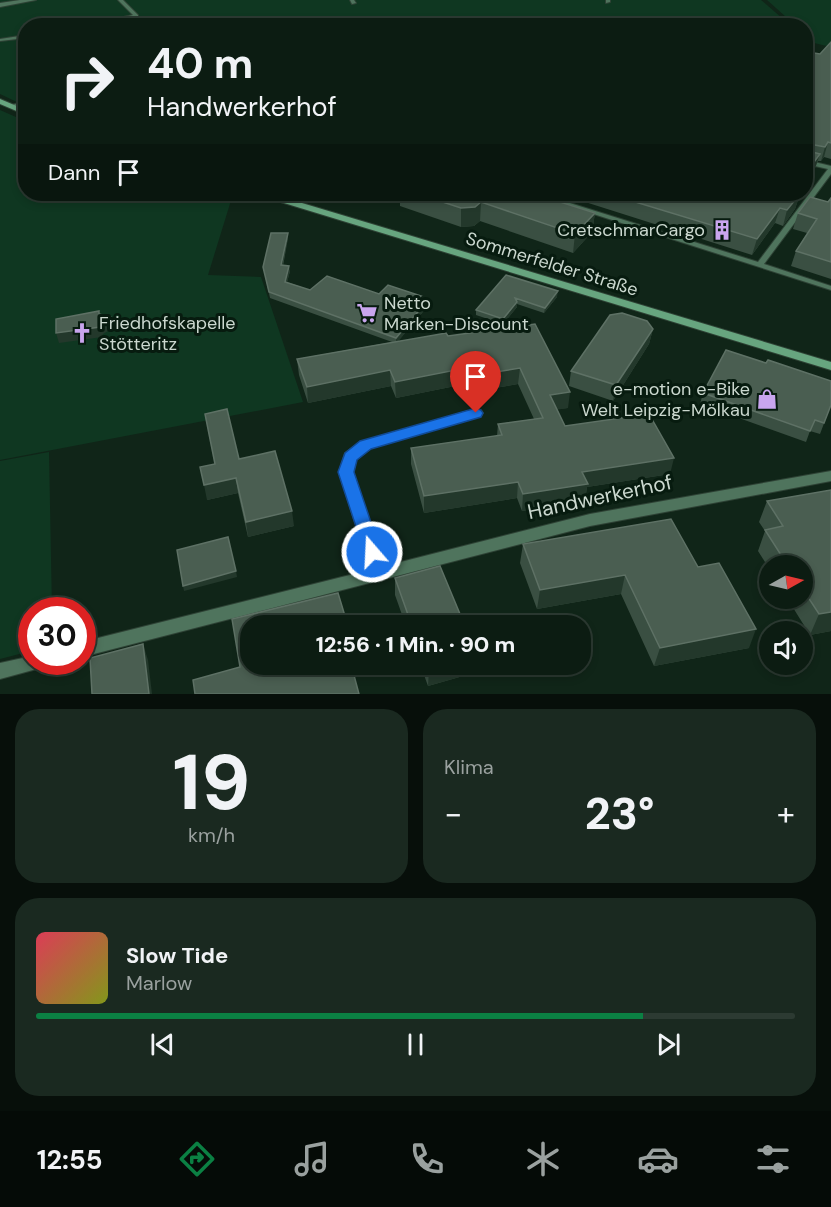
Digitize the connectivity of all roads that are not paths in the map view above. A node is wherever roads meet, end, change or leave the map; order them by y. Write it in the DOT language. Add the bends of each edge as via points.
graph roads {
  1 [pos="33,0"];
  2 [pos="120,0"];
  3 [pos="0,5"];
  4 [pos="125,18"];
  5 [pos="18,37"];
  6 [pos="0,40"];
  7 [pos="0,101"];
  8 [pos="18,105"];
  9 [pos="11,106"];
  10 [pos="18,109"];
  11 [pos="813,164"];
  12 [pos="831,169"];
  13 [pos="813,193"];
  14 [pos="289,201"];
  15 [pos="558,201"];
  16 [pos="807,201"];
  17 [pos="760,265"];
  18 [pos="831,288"];
  19 [pos="831,366"];
  20 [pos="476,413"];
  21 [pos="831,476"];
  22 [pos="379,572"];
  23 [pos="96,646"];
  24 [pos="18,667"];
  25 [pos="0,671"];
  1 -- 3 [label="street"];
  2 -- 4 [label="lane" via="136,16"];
  5 -- 6 [label="lane"];
  7 -- 9 [label="main road"];
  8 -- 9 [label="lane"];
  9 -- 10 [label="main road"];
  11 -- 12 [label="lane"];
  12 -- 13 [label="lane"];
  14 -- 19 [label="main road, Sommerfelder Straße"];
  15 -- 17 [label="lane"];
  16 -- 17 [label="lane"];
  17 -- 18 [label="lane"];
  20 -- 22 [label="street" via="366,445 350,457 346,472"];
  21 -- 22 [label="street, Handwerkerhof" via="590,520"];
  22 -- 23 [label="street, Handwerkerhof"];
  24 -- 25 [label="street"];
}
